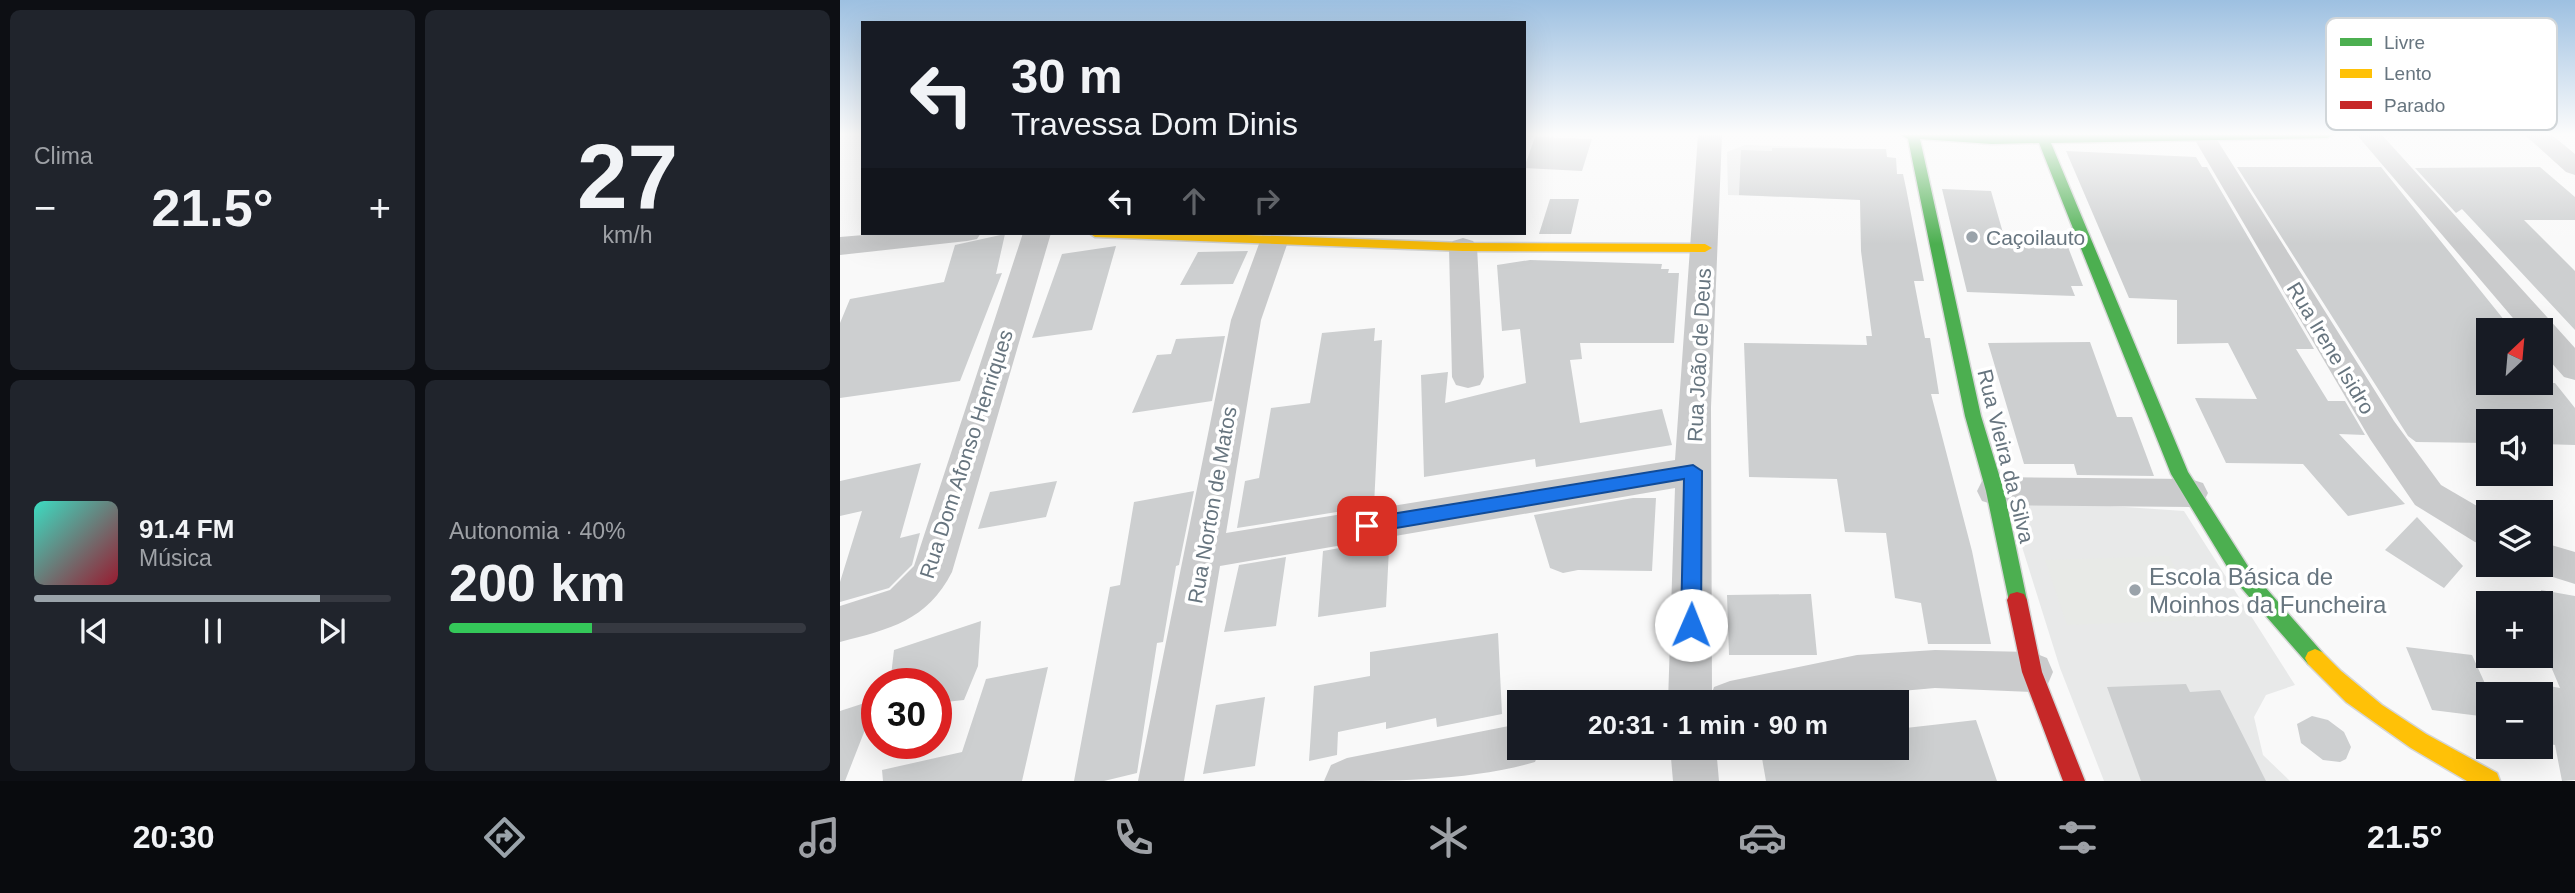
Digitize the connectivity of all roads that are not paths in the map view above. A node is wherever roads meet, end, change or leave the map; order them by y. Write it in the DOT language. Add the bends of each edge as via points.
graph roads {
  1 [pos="1708,171"];
  2 [pos="1921,171"];
  3 [pos="2057,171"];
  4 [pos="2224,171"];
  5 [pos="2401,171"];
  6 [pos="943,235"];
  7 [pos="1036,235"];
  8 [pos="1186,235"];
  9 [pos="1275,237"];
  10 [pos="848,243"];
  11 [pos="1463,247"];
  12 [pos="1705,248"];
  13 [pos="2575,369"];
  14 [pos="1468,377"];
  15 [pos="1693,471"];
  16 [pos="1995,491"];
  17 [pos="2190,493"];
  18 [pos="2476,524"];
  19 [pos="1203,552"];
  20 [pos="2553,562"];
  21 [pos="2575,568"];
  22 [pos="840,624"];
  23 [pos="2032,672"];
  24 [pos="1690,690"];
  25 [pos="1789,690"];
  26 [pos="1507,748"];
  27 [pos="1694,760"];
  28 [pos="1161,781"];
  29 [pos="1348,781"];
  30 [pos="1696,781"];
  31 [pos="2074,781"];
  32 [pos="2489,781"];
  1 -- 12 [label="street, Rua João de Deus"];
  2 -- 16 [label="street, Rua Vieira da Silva" via="1973,416"];
  3 -- 17 [label="street"];
  4 -- 18 [label="street, Rua Irene Isidro" via="2382,430 2428,495"];
  5 -- 13 [label="street"];
  6 -- 10 [label="street"];
  7 -- 22 [label="street, Rua Dom Afonso Henriques" via="933,572 924,587 902,605"];
  8 -- 9 [label="street"];
  9 -- 11 [label="street"];
  9 -- 19 [label="street, Rua Norton de Matos" via="1246,320"];
  11 -- 12 [label="street"];
  11 -- 14 [label="street"];
  12 -- 15 [label="street, Rua João de Deus"];
  15 -- 19 [label="street"];
  15 -- 24 [label="street, Rua João de Deus"];
  16 -- 17 [label="street"];
  16 -- 23 [label="street, Rua Vieira da Silva"];
  17 -- 32 [label="street" via="2244,577 2328,673 2398,731"];
  19 -- 28 [label="street, Rua Norton de Matos"];
  20 -- 21 [label="street"];
  23 -- 25 [label="street" via="1935,669 1857,676"];
  23 -- 31 [label="street, Rua Vieira da Silva"];
  26 -- 29 [label="street"];
  27 -- 30 [label="street"];
}
